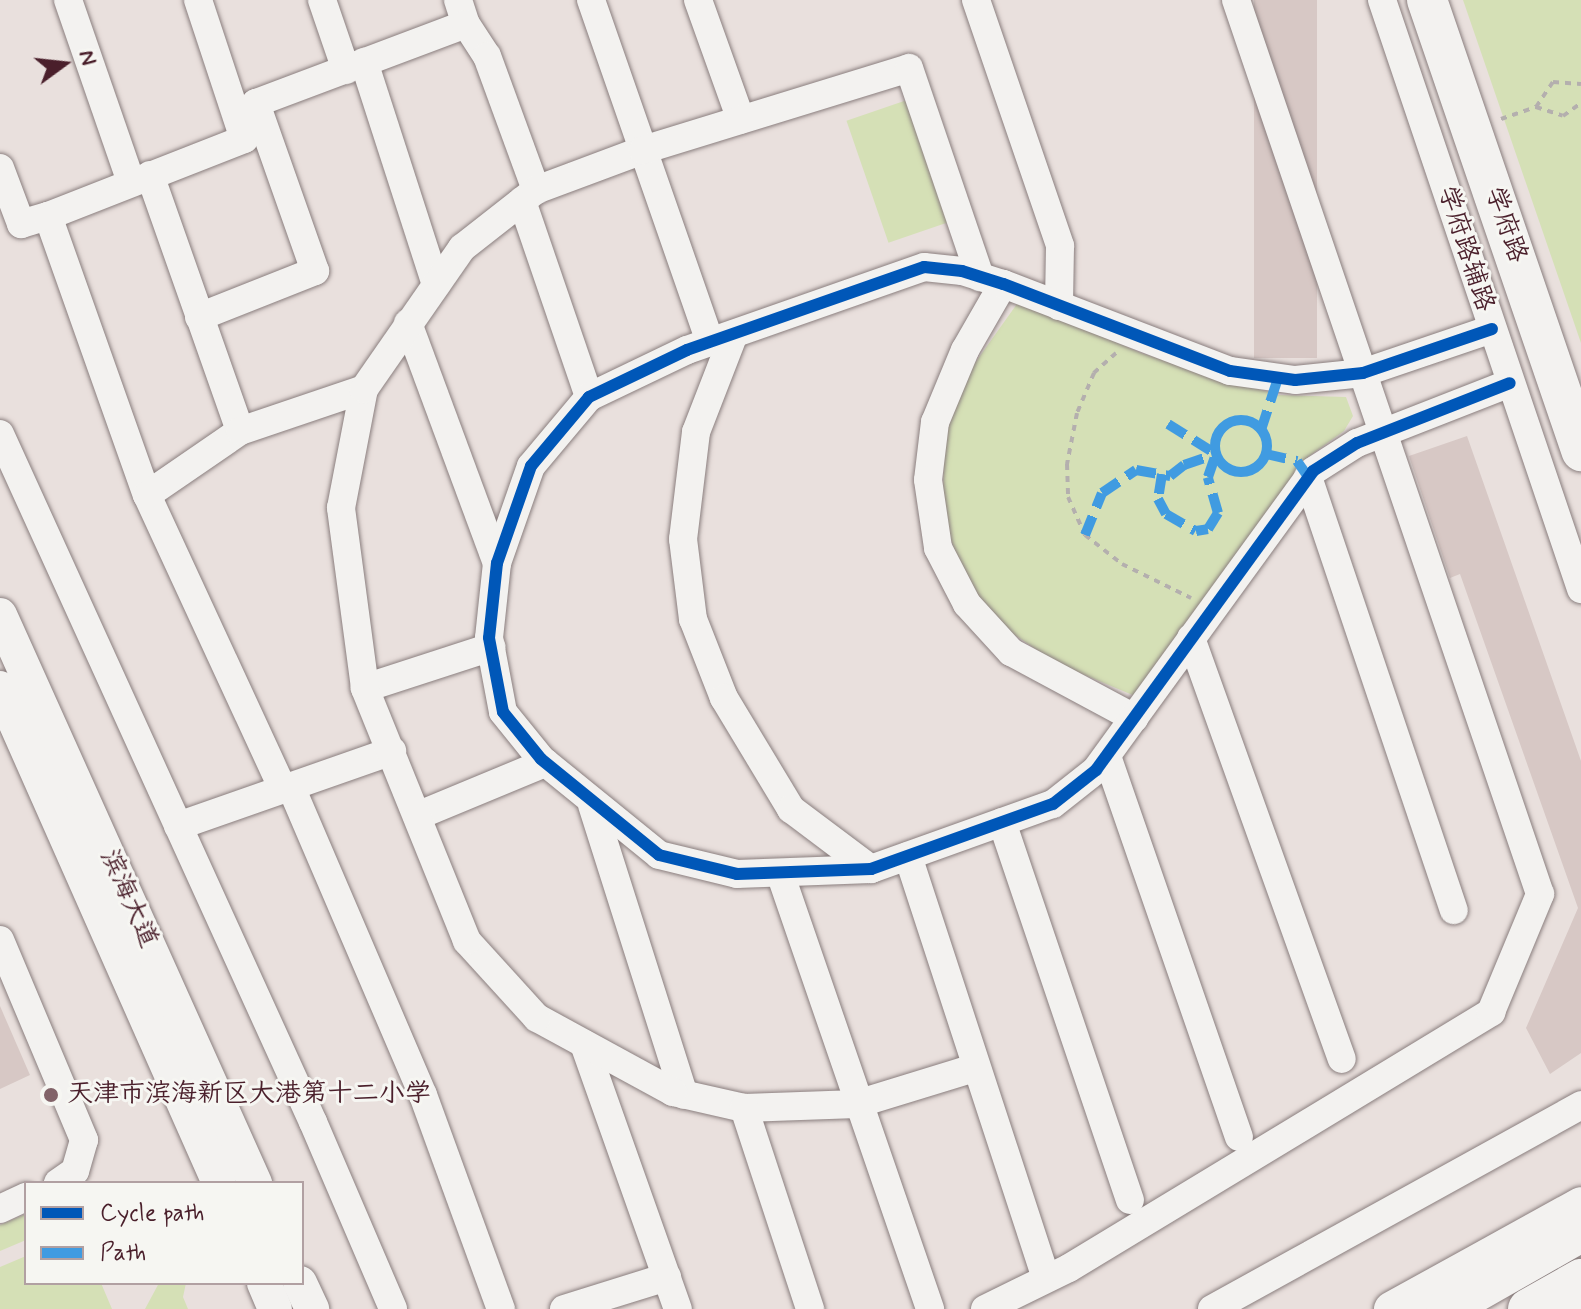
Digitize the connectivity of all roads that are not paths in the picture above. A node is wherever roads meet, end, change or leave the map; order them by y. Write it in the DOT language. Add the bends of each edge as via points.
graph roads {
  1 [pos="68,0"];
  2 [pos="198,0"];
  3 [pos="322,0"];
  4 [pos="591,0"];
  5 [pos="698,0"];
  6 [pos="976,0"];
  7 [pos="1236,0"];
  8 [pos="1382,0"];
  9 [pos="1427,0"];
  10 [pos="462,12"];
  11 [pos="355,66"];
  12 [pos="256,103"];
  13 [pos="741,120"];
  14 [pos="244,139"];
  15 [pos="643,150"];
  16 [pos="0,168"];
  17 [pos="140,178"];
  18 [pos="529,195"];
  19 [pos="48,216"];
  20 [pos="992,280"];
  21 [pos="436,285"];
  22 [pos="1059,306"];
  23 [pos="199,317"];
  24 [pos="408,323"];
  25 [pos="1492,329"];
  26 [pos="722,338"];
  27 [pos="1363,373"];
  28 [pos="1510,383"];
  29 [pos="364,389"];
  30 [pos="589,397"];
  31 [pos="240,431"];
  32 [pos="1383,433"];
  33 [pos="0,434"];
  34 [pos="1581,451"];
  35 [pos="1308,477"];
  36 [pos="147,495"];
  37 [pos="497,563"];
  38 [pos="1581,589"];
  39 [pos="0,615"];
  40 [pos="1191,638"];
  41 [pos="491,647"];
  42 [pos="0,688"];
  43 [pos="365,688"];
  44 [pos="1134,718"];
  45 [pos="392,751"];
  46 [pos="1107,756"];
  47 [pos="545,763"];
  48 [pos="287,789"];
  49 [pos="592,805"];
  50 [pos="417,816"];
  51 [pos="1002,822"];
  52 [pos="178,826"];
  53 [pos="908,856"];
  54 [pos="871,869"];
  55 [pos="780,873"];
  56 [pos="1454,910"];
  57 [pos="0,940"];
  58 [pos="584,1044"];
  59 [pos="1342,1059"];
  60 [pos="974,1068"];
  61 [pos="684,1095"];
  62 [pos="857,1104"];
  63 [pos="1581,1105"];
  64 [pos="744,1108"];
  65 [pos="1239,1137"];
  66 [pos="60,1181"];
  67 [pos="218,1181"];
  68 [pos="254,1181"];
  69 [pos="24,1198"];
  70 [pos="1130,1200"];
  71 [pos="1581,1204"];
  72 [pos="0,1209"];
  73 [pos="1581,1232"];
  74 [pos="667,1277"];
  75 [pos="1046,1278"];
  76 [pos="1581,1279"];
  77 [pos="265,1285"];
  78 [pos="301,1285"];
  79 [pos="275,1309"];
  80 [pos="312,1309"];
  81 [pos="393,1309"];
  82 [pos="501,1309"];
  83 [pos="564,1309"];
  84 [pos="678,1309"];
  85 [pos="810,1309"];
  86 [pos="930,1309"];
  87 [pos="985,1309"];
  88 [pos="1212,1309"];
  89 [pos="1391,1309"];
  90 [pos="1446,1309"];
  91 [pos="1528,1309"];
  1 -- 17 [label="street"];
  2 -- 14 [label="street"];
  3 -- 11 [label="street"];
  4 -- 15 [label="street"];
  5 -- 13 [label="street"];
  6 -- 22 [label="street" via="1060,246"];
  7 -- 27 [label="street"];
  8 -- 25 [label="street, 学府路辅路"];
  9 -- 34 [label="highway, 学府路"];
  10 -- 11 [label="street"];
  10 -- 18 [label="street" via="487,56"];
  11 -- 12 [label="street"];
  11 -- 21 [label="street"];
  12 -- 14 [label="street"];
  12 -- 23 [label="street" via="315,271"];
  13 -- 15 [label="street"];
  13 -- 20 [label="street" via="909,68"];
  14 -- 17 [label="street"];
  15 -- 18 [label="street"];
  15 -- 26 [label="street"];
  16 -- 19 [label="street" via="21,224"];
  17 -- 19 [label="street"];
  17 -- 23 [label="street"];
  18 -- 21 [label="street" via="462,248"];
  18 -- 30 [label="street"];
  19 -- 36 [label="street"];
  20 -- 22 [label="street"];
  20 -- 26 [label="street" via="924,267"];
  20 -- 44 [label="street" via="935,422 928,480 938,548 967,604 1011,652"];
  21 -- 24 [label="street"];
  22 -- 27 [label="street" via="1230,371 1295,380"];
  23 -- 31 [label="street"];
  24 -- 29 [label="street"];
  24 -- 37 [label="street"];
  25 -- 27 [label="street"];
  25 -- 28 [label="street, 学府路辅路"];
  26 -- 30 [label="street"];
  26 -- 54 [label="street" via="696,432 683,539 693,619 724,698 791,809"];
  27 -- 32 [label="street"];
  28 -- 32 [label="street"];
  28 -- 38 [label="street, 学府路辅路"];
  29 -- 31 [label="street"];
  29 -- 43 [label="street" via="341,508"];
  30 -- 37 [label="street" via="531,466"];
  31 -- 36 [label="street"];
  32 -- 35 [label="street" via="1357,443"];
  32 -- 75 [label="street" via="1540,894 1491,1012"];
  33 -- 52 [label="street"];
  35 -- 40 [label="street"];
  35 -- 56 [label="street"];
  36 -- 48 [label="street"];
  37 -- 41 [label="street"];
  39 -- 68 [label="main road, 滨海大道"];
  40 -- 44 [label="street"];
  40 -- 59 [label="street"];
  41 -- 43 [label="street"];
  41 -- 47 [label="street" via="503,712"];
  42 -- 67 [label="main road, 滨海大道"];
  43 -- 45 [label="street"];
  44 -- 46 [label="street"];
  45 -- 48 [label="street"];
  45 -- 50 [label="street"];
  46 -- 51 [label="street" via="1053,804"];
  46 -- 65 [label="street"];
  47 -- 49 [label="street"];
  47 -- 50 [label="street"];
  48 -- 52 [label="street"];
  48 -- 82 [label="street" via="423,1095"];
  49 -- 55 [label="street" via="659,855 737,874"];
  49 -- 61 [label="street"];
  50 -- 58 [label="street" via="467,941 537,1018"];
  51 -- 53 [label="street"];
  51 -- 70 [label="street"];
  52 -- 81 [label="street"];
  53 -- 54 [label="street"];
  53 -- 60 [label="street"];
  54 -- 55 [label="street"];
  55 -- 62 [label="street"];
  57 -- 66 [label="street" via="81,1126 81,1161"];
  58 -- 61 [label="street"];
  58 -- 74 [label="street"];
  60 -- 62 [label="street"];
  60 -- 75 [label="street"];
  61 -- 64 [label="street"];
  62 -- 64 [label="street"];
  62 -- 86 [label="street"];
  63 -- 88 [label="street"];
  64 -- 85 [label="street"];
  69 -- 72 [label="street"];
  71 -- 89 [label="main road"];
  73 -- 90 [label="highway"];
  74 -- 83 [label="street"];
  74 -- 84 [label="street"];
  75 -- 87 [label="street"];
  76 -- 91 [label="highway"];
  77 -- 79 [label="main road"];
  78 -- 80 [label="main road"];
}
